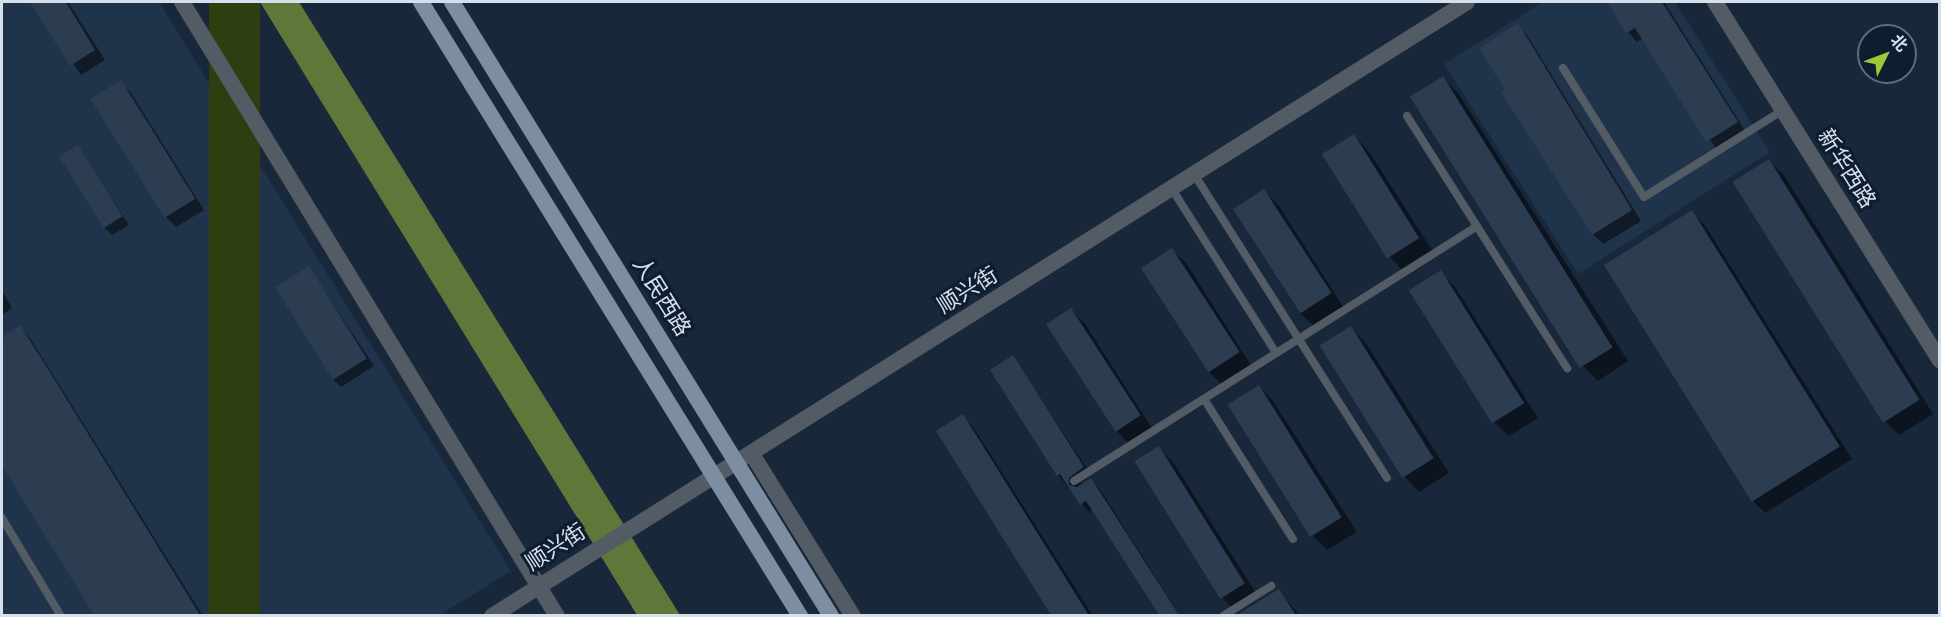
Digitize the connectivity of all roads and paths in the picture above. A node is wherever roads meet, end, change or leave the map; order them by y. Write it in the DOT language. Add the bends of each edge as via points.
graph roads {
  1 [pos="182,2"];
  2 [pos="421,2"];
  3 [pos="452,2"];
  4 [pos="1467,2"];
  5 [pos="1715,2"];
  6 [pos="1563,68"];
  7 [pos="1783,110"];
  8 [pos="1407,116"];
  9 [pos="1194,174"];
  10 [pos="1172,189"];
  11 [pos="1477,226"];
  12 [pos="1299,339"];
  13 [pos="1276,353"];
  14 [pos="1940,360"];
  15 [pos="1567,368"];
  16 [pos="1204,399"];
  17 [pos="752,454"];
  18 [pos="737,464"];
  19 [pos="715,478"];
  20 [pos="1387,478"];
  21 [pos="1074,481"];
  22 [pos="2,518"];
  23 [pos="1293,539"];
  24 [pos="539,585"];
  25 [pos="1271,586"];
  26 [pos="1237,612"];
  27 [pos="61,615"];
  28 [pos="492,615"];
  29 [pos="557,615"];
  30 [pos="800,615"];
  31 [pos="831,615"];
  32 [pos="853,615"];
  33 [pos="1223,615"];
  1 -- 24 [label="street"];
  2 -- 19 [label="main road"];
  3 -- 18 [label="main road, 人民西路"];
  4 -- 9 [label="street, 顺兴街"];
  5 -- 7 [label="street, 新华西路"];
  6 -- 7 [label="lane" via="1644,197"];
  7 -- 14 [label="street, 新华西路"];
  8 -- 11 [label="lane"];
  9 -- 10 [label="street, 顺兴街"];
  9 -- 12 [label="lane"];
  10 -- 13 [label="lane"];
  10 -- 17 [label="street, 顺兴街"];
  11 -- 12 [label="lane"];
  11 -- 15 [label="lane"];
  12 -- 13 [label="lane"];
  12 -- 20 [label="lane"];
  13 -- 16 [label="lane"];
  16 -- 21 [label="lane"];
  16 -- 23 [label="lane"];
  17 -- 18 [label="street, 顺兴街"];
  17 -- 32 [label="street"];
  18 -- 19 [label="street, 顺兴街"];
  18 -- 31 [label="main road, 人民西路"];
  19 -- 24 [label="street, 顺兴街"];
  19 -- 30 [label="main road"];
  22 -- 27 [label="lane"];
  24 -- 28 [label="street, 顺兴街"];
  24 -- 29 [label="street"];
  25 -- 26 [label="lane"];
  26 -- 33 [label="lane"];
}
